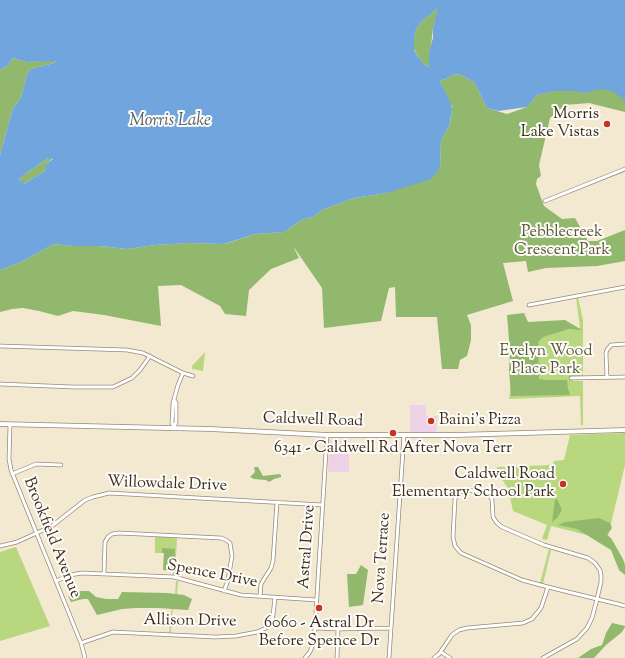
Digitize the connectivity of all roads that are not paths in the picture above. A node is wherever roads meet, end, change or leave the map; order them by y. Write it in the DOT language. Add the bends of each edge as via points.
graph roads {
  1 [pos="625,169"];
  2 [pos="545,201"];
  3 [pos="625,287"];
  4 [pos="529,305"];
  5 [pos="625,344"];
  6 [pos="0,346"];
  7 [pos="150,356"];
  8 [pos="183,373"];
  9 [pos="193,376"];
  10 [pos="625,377"];
  11 [pos="571,378"];
  12 [pos="607,378"];
  13 [pos="0,384"];
  14 [pos="0,424"];
  15 [pos="10,424"];
  16 [pos="174,428"];
  17 [pos="625,430"];
  18 [pos="327,435"];
  19 [pos="404,435"];
  20 [pos="61,465"];
  21 [pos="12,474"];
  22 [pos="277,502"];
  23 [pos="323,505"];
  24 [pos="36,533"];
  25 [pos="0,546"];
  26 [pos="104,574"];
  27 [pos="56,581"];
  28 [pos="548,587"];
  29 [pos="224,591"];
  30 [pos="260,596"];
  31 [pos="275,597"];
  32 [pos="597,599"];
  33 [pos="316,600"];
  34 [pos="625,606"];
  35 [pos="315,628"];
  36 [pos="390,628"];
  37 [pos="338,629"];
  38 [pos="81,643"];
  39 [pos="440,652"];
  40 [pos="86,658"];
  41 [pos="305,658"];
  42 [pos="337,658"];
  43 [pos="389,658"];
  44 [pos="434,658"];
  45 [pos="450,658"];
  46 [pos="543,658"];
  1 -- 2 [label="street"];
  3 -- 4 [label="street"];
  5 -- 12 [label="street" via="611,345 607,350"];
  6 -- 7 [label="street" via="126,350"];
  7 -- 8 [label="street"];
  7 -- 13 [label="street" via="132,378 113,387"];
  8 -- 9 [label="street"];
  8 -- 16 [label="street" via="175,400"];
  10 -- 12 [label="street"];
  11 -- 12 [label="street"];
  14 -- 15 [label="street, Caldwell Road"];
  15 -- 16 [label="street, Caldwell Road"];
  15 -- 21 [label="street, Brookfield Avenue" via="9,461"];
  16 -- 18 [label="street, Caldwell Road"];
  17 -- 19 [label="street, Caldwell Road"];
  18 -- 19 [label="street, Caldwell Road"];
  18 -- 23 [label="street, Astral Drive"];
  19 -- 36 [label="street, Nova Terrace"];
  20 -- 21 [label="street" via="37,463"];
  21 -- 24 [label="street, Brookfield Avenue"];
  22 -- 23 [label="street, Willowdale Drive"];
  22 -- 24 [label="street, Willowdale Drive" via="109,493 85,500 52,526"];
  22 -- 30 [label="street" via="273,561 261,584"];
  23 -- 33 [label="street, Astral Drive"];
  24 -- 25 [label="street, Willowdale Drive" via="17,542"];
  24 -- 27 [label="street, Brookfield Avenue"];
  26 -- 27 [label="street, Spence Drive" via="78,573"];
  26 -- 29 [label="street, Spence Drive" via="174,578"];
  26 -- 29 [label="street" via="105,542 111,534 222,538 230,543 232,556"];
  27 -- 38 [label="street, Brookfield Avenue"];
  28 -- 32 [label="street"];
  28 -- 32 [label="street" via="522,580 460,552 453,537 455,499 459,492 487,492 492,499 493,517 502,527 544,545 593,561 602,575"];
  28 -- 39 [label="street" via="542,608 532,619 523,623 461,630 452,635"];
  29 -- 30 [label="street, Spence Drive"];
  30 -- 31 [label="street, Spence Drive"];
  31 -- 33 [label="street, Spence Drive"];
  31 -- 38 [label="street, Allison Drive" via="270,624 257,632 215,637 113,632"];
  32 -- 34 [label="street"];
  32 -- 46 [label="street" via="591,622 582,635"];
  33 -- 35 [label="street, Astral Drive"];
  35 -- 37 [label="street"];
  35 -- 41 [label="street, Astral Drive" via="313,644"];
  36 -- 37 [label="street"];
  36 -- 43 [label="street, Nova Terrace"];
  37 -- 42 [label="street"];
  38 -- 40 [label="street, Brookfield Avenue"];
  39 -- 44 [label="street"];
  39 -- 45 [label="street"];
}
